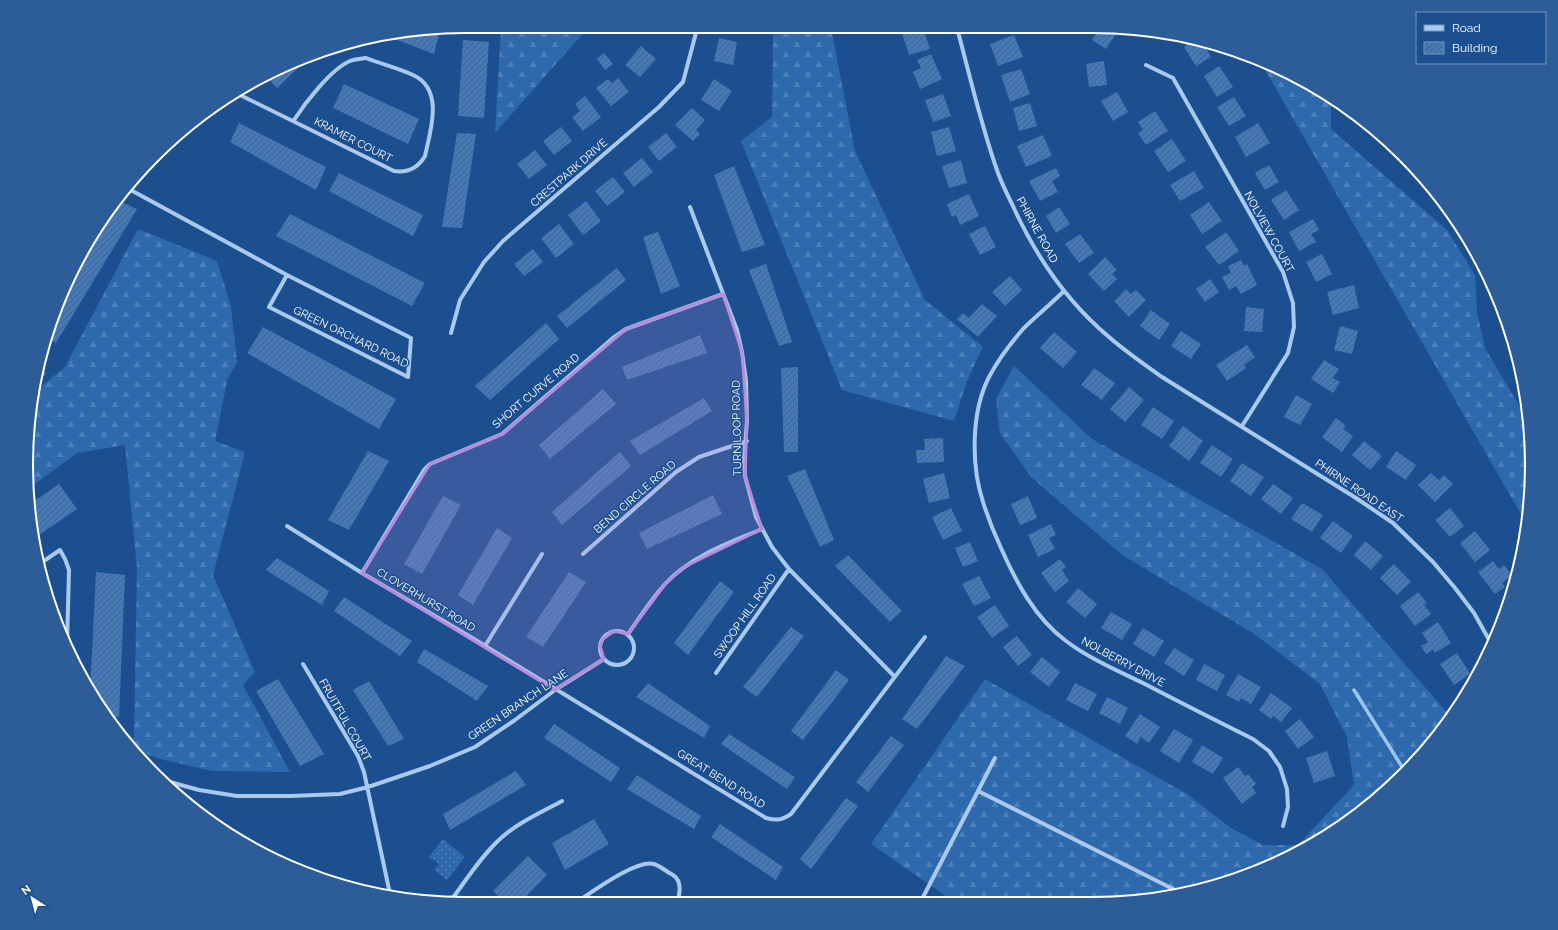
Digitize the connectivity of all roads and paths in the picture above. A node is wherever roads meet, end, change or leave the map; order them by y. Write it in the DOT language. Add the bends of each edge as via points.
graph roads {
  1 [pos="696,33"];
  2 [pos="958,33"];
  3 [pos="1146,65"];
  4 [pos="242,96"];
  5 [pos="294,120"];
  6 [pos="131,190"];
  7 [pos="690,207"];
  8 [pos="287,275"];
  9 [pos="1064,292"];
  10 [pos="723,294"];
  11 [pos="451,333"];
  12 [pos="1242,426"];
  13 [pos="747,441"];
  14 [pos="287,526"];
  15 [pos="762,529"];
  16 [pos="542,554"];
  17 [pos="583,554"];
  18 [pos="44,561"];
  19 [pos="789,569"];
  20 [pos="362,573"];
  21 [pos="67,633"];
  22 [pos="628,634"];
  23 [pos="925,637"];
  24 [pos="1488,638"];
  25 [pos="486,646"];
  26 [pos="604,659"];
  27 [pos="303,664"];
  28 [pos="716,674"];
  29 [pos="894,676"];
  30 [pos="555,690"];
  31 [pos="995,758"];
  32 [pos="173,783"];
  33 [pos="368,787"];
  34 [pos="978,791"];
  35 [pos="562,801"];
  36 [pos="1283,826"];
  37 [pos="1174,889"];
  38 [pos="389,890"];
  39 [pos="454,897"];
  40 [pos="585,897"];
  41 [pos="678,897"];
  42 [pos="923,897"];
  1 -- 11 [label="street, CRESTPARK DRIVE" via="683,82 659,107 503,241 484,262 460,300"];
  2 -- 9 [label="street, PHIRNE ROAD" via="998,174 1040,258"];
  3 -- 12 [label="street, NOLVIEW COURT" via="1173,78 1283,272 1294,302 1294,327 1288,353"];
  4 -- 5 [label="street, KRAMER COURT"];
  5 -- 5 [label="street, KRAMER COURT" via="394,171 401,172 417,167 425,156 433,106 432,96 420,79 413,75 366,58 358,59 350,61 334,72 306,101"];
  6 -- 8 [label="street, GREEN ORCHARD ROAD"];
  7 -- 10 [label="street, TURN LOOP ROAD"];
  8 -- 8 [label="street, GREEN ORCHARD ROAD" via="411,338 408,377 269,307"];
  9 -- 12 [label="street, PHIRNE ROAD" via="1108,337 1134,357"];
  9 -- 36 [label="street, NOLBERRY DRIVE" via="1023,329 1005,352 988,378 981,399 976,418 974,445 976,473 991,525 1025,594 1038,613 1065,640 1106,665 1253,739 1269,751 1280,767 1287,789 1288,807"];
  10 -- 13 [label="street, TURN LOOP ROAD" via="742,352 747,401"];
  10 -- 20 [label="street, SHORT CURVE ROAD" via="626,329 502,434 430,464"];
  12 -- 24 [label="street, PHIRNE ROAD EAST" via="1393,523 1433,562 1455,588 1474,613"];
  13 -- 15 [label="street, TURN LOOP ROAD" via="745,476 756,517"];
  13 -- 17 [label="street, BEND CIRCLE ROAD" via="699,457 676,472"];
  14 -- 20 [label="street, CLOVERHURST ROAD"];
  15 -- 19 [label="street, TURN LOOP ROAD"];
  15 -- 22 [label="street" via="708,553 684,567 666,582"];
  16 -- 25 [label="street"];
  18 -- 21 [label="street" via="60,550 70,570"];
  19 -- 28 [label="street, SWOOP HILL ROAD"];
  19 -- 29 [label="street, TURN LOOP ROAD"];
  20 -- 25 [label="street, CLOVERHURST ROAD"];
  22 -- 26 [label="street" via="614,631 602,639 600,646"];
  22 -- 26 [label="street" via="634,646 630,660 617,665"];
  23 -- 29 [label="street, GREAT BEND ROAD"];
  25 -- 30 [label="street, CLOVERHURST ROAD"];
  26 -- 30 [label="street, GREEN BRANCH LANE"];
  27 -- 33 [label="street, FRUITFUL COURT" via="358,756"];
  29 -- 30 [label="street, GREAT BEND ROAD" via="791,814 777,821 766,818"];
  30 -- 33 [label="street, GREEN BRANCH LANE" via="475,747 430,766"];
  31 -- 34 [label="street"];
  32 -- 33 [label="street, GREEN BRANCH LANE" via="237,796 340,794"];
  33 -- 38 [label="street, FRUITFUL COURT"];
  34 -- 37 [label="street"];
  34 -- 42 [label="street"];
  35 -- 39 [label="street" via="502,838"];
  40 -- 41 [label="street" via="633,867 644,864 654,864 675,876 679,883"];
}
